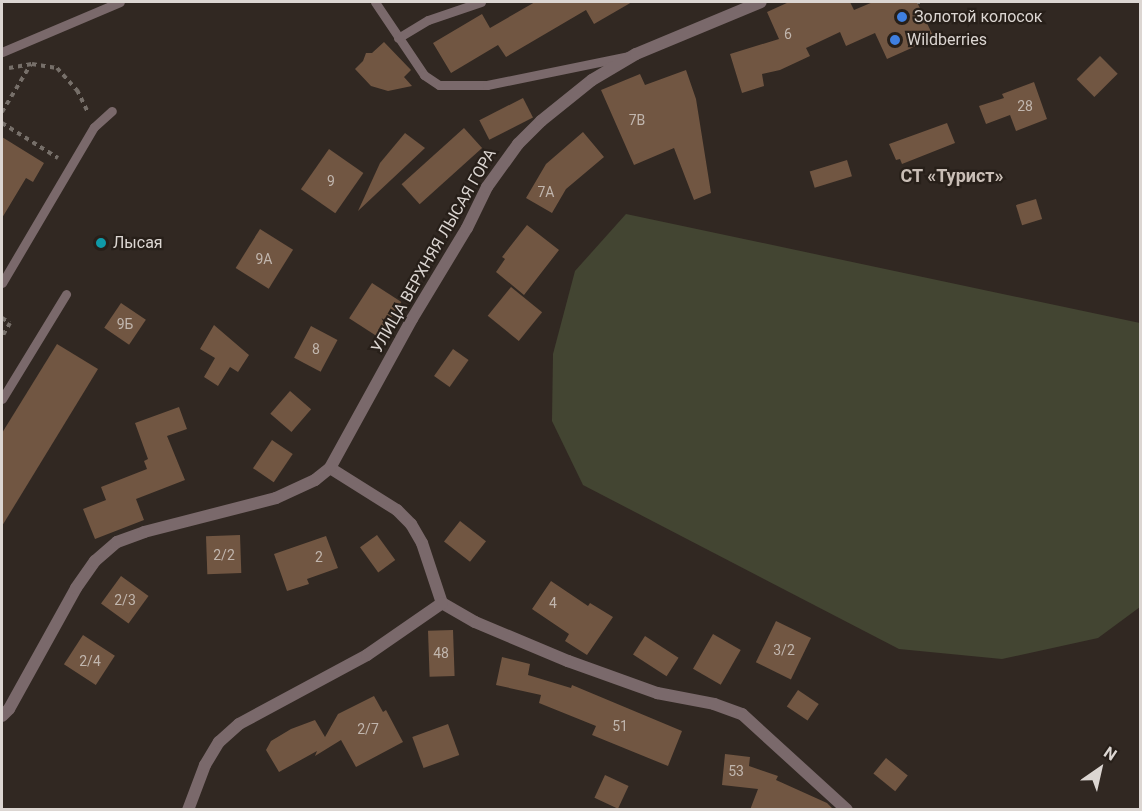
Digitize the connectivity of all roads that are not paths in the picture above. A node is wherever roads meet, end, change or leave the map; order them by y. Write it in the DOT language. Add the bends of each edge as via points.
graph roads {
  1 [pos="120,2"];
  2 [pos="375,2"];
  3 [pos="481,2"];
  4 [pos="761,2"];
  5 [pos="398,38"];
  6 [pos="2,52"];
  7 [pos="636,54"];
  8 [pos="112,111"];
  9 [pos="2,283"];
  10 [pos="66,294"];
  11 [pos="2,399"];
  12 [pos="330,468"];
  13 [pos="442,603"];
  14 [pos="2,716"];
  15 [pos="188,810"];
  16 [pos="847,810"];
  1 -- 6 [label="lane"];
  2 -- 5 [label="lane"];
  3 -- 5 [label="lane" via="428,20"];
  4 -- 7 [label="street, УЛИЦА ВЕРХНЯЯ ЛЫСАЯ ГОРА"];
  5 -- 7 [label="lane" via="424,75 440,85 487,86"];
  7 -- 12 [label="street, УЛИЦА ВЕРХНЯЯ ЛЫСАЯ ГОРА" via="592,80 540,121 502,163"];
  8 -- 9 [label="lane" via="94,127"];
  10 -- 11 [label="lane"];
  12 -- 13 [label="street" via="397,510 411,524 422,543"];
  12 -- 14 [label="street, УЛИЦА ВЕРХНЯЯ ЛЫСАЯ ГОРА" via="315,480 276,498 117,542 95,561 76,588"];
  13 -- 15 [label="street" via="367,655 239,724 219,742 205,765"];
  13 -- 16 [label="street" via="475,622 568,661 657,693 742,714"];
}
